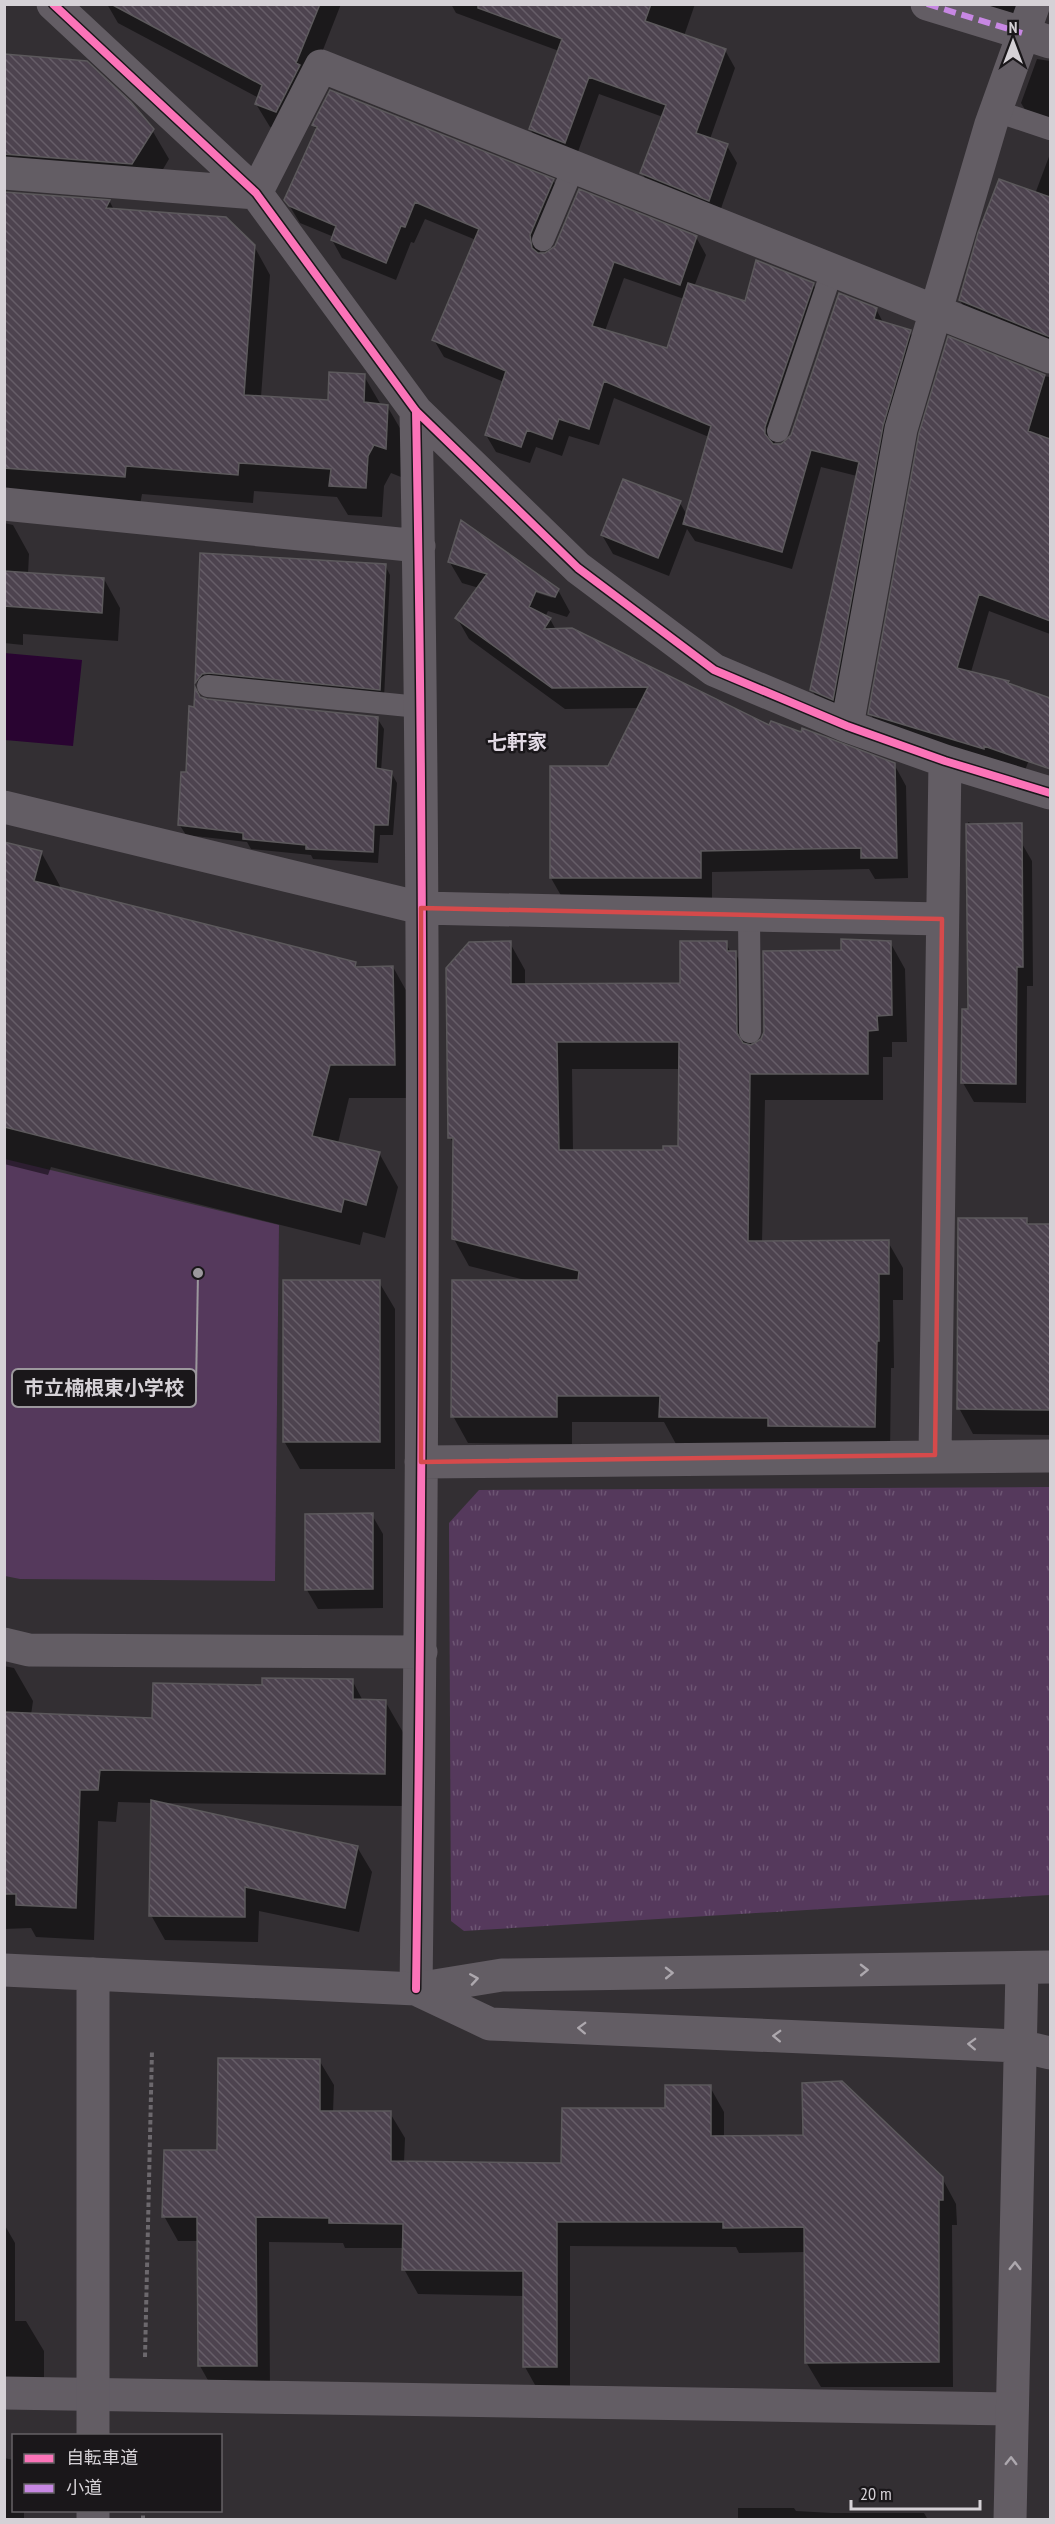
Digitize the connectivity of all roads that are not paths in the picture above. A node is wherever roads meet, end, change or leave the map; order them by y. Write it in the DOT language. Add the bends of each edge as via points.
graph roads {
  1 [pos="53,4"];
  2 [pos="927,4"];
  3 [pos="1036,27"];
  4 [pos="996,111"];
  5 [pos="1050,129"];
  6 [pos="574,166"];
  7 [pos="4,173"];
  8 [pos="256,193"];
  9 [pos="543,240"];
  10 [pos="833,268"];
  11 [pos="935,309"];
  12 [pos="1050,357"];
  13 [pos="416,411"];
  14 [pos="778,431"];
  15 [pos="4,504"];
  16 [pos="419,546"];
  17 [pos="208,686"];
  18 [pos="419,707"];
  19 [pos="848,726"];
  20 [pos="945,761"];
  21 [pos="1050,793"];
  22 [pos="4,807"];
  23 [pos="421,908"];
  24 [pos="749,915"];
  25 [pos="942,919"];
  26 [pos="750,1032"];
  27 [pos="935,1455"];
  28 [pos="1050,1456"];
  29 [pos="421,1462"];
  30 [pos="4,1644"];
  31 [pos="421,1652"];
  32 [pos="1036,1967"];
  33 [pos="4,1970"];
  34 [pos="93,1974"];
  35 [pos="416,1989"];
  36 [pos="1035,2049"];
  37 [pos="4,2393"];
  38 [pos="93,2394"];
  39 [pos="1011,2409"];
  40 [pos="93,2434"];
  41 [pos="1010,2520"];
  1 -- 8 [label="street"];
  2 -- 3 [label="street"];
  3 -- 4 [label="street"];
  4 -- 5 [label="lane"];
  4 -- 11 [label="street"];
  6 -- 8 [label="street" via="321,66"];
  6 -- 9 [label="lane"];
  6 -- 10 [label="street"];
  7 -- 8 [label="street"];
  8 -- 13 [label="street"];
  10 -- 11 [label="street"];
  10 -- 14 [label="lane"];
  11 -- 12 [label="street"];
  11 -- 19 [label="street" via="901,429"];
  13 -- 16 [label="street"];
  13 -- 19 [label="street" via="578,568 714,670"];
  15 -- 16 [label="street"];
  16 -- 18 [label="street"];
  17 -- 18 [label="lane"];
  18 -- 23 [label="street"];
  19 -- 20 [label="street"];
  20 -- 21 [label="street"];
  20 -- 25 [label="street"];
  22 -- 23 [label="street"];
  23 -- 24 [label="street"];
  23 -- 29 [label="street"];
  24 -- 25 [label="street"];
  24 -- 26 [label="lane"];
  25 -- 27 [label="street"];
  27 -- 28 [label="street"];
  27 -- 29 [label="street"];
  29 -- 31 [label="street"];
  30 -- 31 [label="street" via="29,1650"];
  31 -- 35 [label="street"];
  35 -- 32 [label="street, one-way" via="502,1975"];
  32 -- 36 [label="street"];
  33 -- 34 [label="street"];
  34 -- 35 [label="street"];
  34 -- 38 [label="street"];
  36 -- 35 [label="street, one-way" via="490,2024"];
  39 -- 36 [label="street, one-way"];
  37 -- 38 [label="street"];
  38 -- 39 [label="street"];
  38 -- 40 [label="street"];
  41 -- 39 [label="street, one-way"];
}
